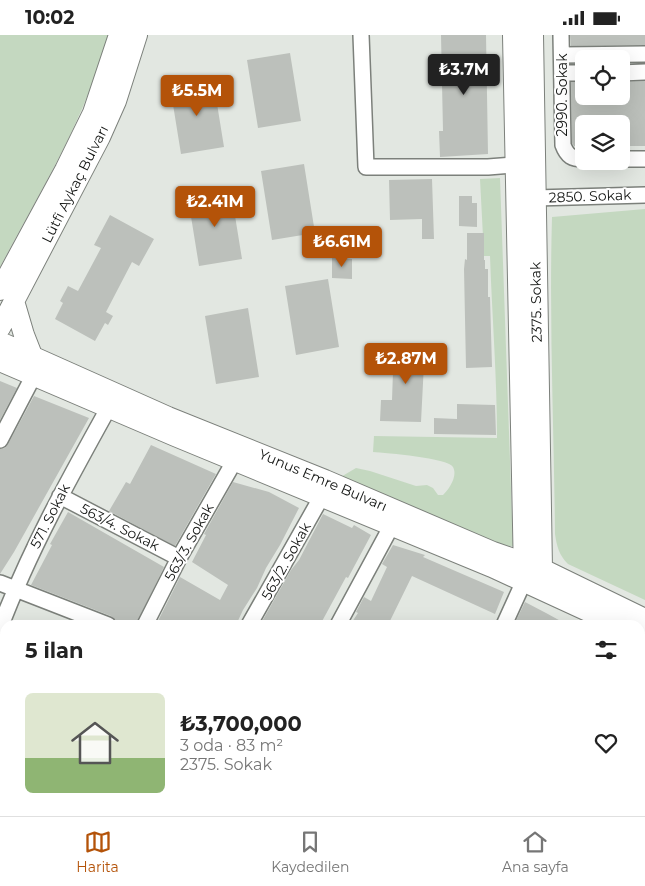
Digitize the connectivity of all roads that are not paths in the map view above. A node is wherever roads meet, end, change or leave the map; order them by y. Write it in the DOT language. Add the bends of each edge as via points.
graph roads {
  1 [pos="119,35"];
  2 [pos="137,35"];
  3 [pos="360,35"];
  4 [pos="513,35"];
  5 [pos="533,35"];
  6 [pos="562,35"];
  7 [pos="645,54"];
  8 [pos="563,55"];
  9 [pos="645,72"];
  10 [pos="563,73"];
  11 [pos="575,73"];
  12 [pos="630,73"];
  13 [pos="575,158"];
  14 [pos="630,159"];
  15 [pos="645,159"];
  16 [pos="514,165"];
  17 [pos="645,195"];
  18 [pos="525,199"];
  19 [pos="7,295"];
  20 [pos="0,328"];
  21 [pos="0,342"];
  22 [pos="0,361"];
  23 [pos="34,367"];
  24 [pos="112,400"];
  25 [pos="165,423"];
  26 [pos="0,440"];
  27 [pos="234,460"];
  28 [pos="60,496"];
  29 [pos="322,496"];
  30 [pos="392,525"];
  31 [pos="180,558"];
  32 [pos="531,575"];
  33 [pos="0,583"];
  34 [pos="15,588"];
  35 [pos="645,619"];
  36 [pos="3,620"];
  37 [pos="95,620"];
  38 [pos="148,620"];
  39 [pos="252,620"];
  40 [pos="341,620"];
  41 [pos="507,620"];
  42 [pos="608,620"];
  1 -- 19 [label="main road" via="93,113"];
  2 -- 19 [label="main road, Lütfi Aykaç Bulvarı" via="116,101 100,137"];
  3 -- 16 [label="street" via="366,167"];
  4 -- 16 [label="main road, 2375. Sokak"];
  5 -- 18 [label="main road, 2375. Sokak"];
  6 -- 8 [label="street, 2990. Sokak"];
  7 -- 8 [label="street"];
  8 -- 10 [label="street, 2990. Sokak"];
  9 -- 12 [label="street"];
  10 -- 11 [label="street"];
  10 -- 13 [label="street, 2990. Sokak" via="563,145 566,154"];
  14 -- 15 [label="street"];
  16 -- 18 [label="main road, 2375. Sokak"];
  17 -- 18 [label="street, 2850. Sokak"];
  18 -- 32 [label="main road, 2375. Sokak"];
  19 -- 20 [label="main road, Lütfi Aykaç Bulvarı"];
  19 -- 23 [label="main road"];
  21 -- 23 [label="main road, Yunus Emre Bulvarı"];
  22 -- 23 [label="main road, Yunus Emre Bulvarı"];
  23 -- 24 [label="main road, Yunus Emre Bulvarı"];
  23 -- 26 [label="street"];
  24 -- 25 [label="main road, Yunus Emre Bulvarı"];
  24 -- 28 [label="street, 571. Sokak"];
  25 -- 27 [label="main road, Yunus Emre Bulvarı"];
  25 -- 32 [label="main road, Yunus Emre Bulvarı" via="325,480 486,549"];
  27 -- 29 [label="main road, Yunus Emre Bulvarı"];
  27 -- 31 [label="street, 563/3. Sokak"];
  28 -- 31 [label="street, 563/4. Sokak"];
  28 -- 34 [label="street, 571. Sokak"];
  29 -- 30 [label="main road, Yunus Emre Bulvarı"];
  29 -- 39 [label="street, 563/2. Sokak"];
  30 -- 32 [label="main road, Yunus Emre Bulvarı"];
  30 -- 40 [label="street"];
  31 -- 38 [label="street, 563/3. Sokak"];
  32 -- 35 [label="main road, Yunus Emre Bulvarı"];
  32 -- 41 [label="street"];
  32 -- 42 [label="main road, Yunus Emre Bulvarı"];
  33 -- 34 [label="street"];
  34 -- 36 [label="street, 571. Sokak"];
  34 -- 37 [label="street"];
}
